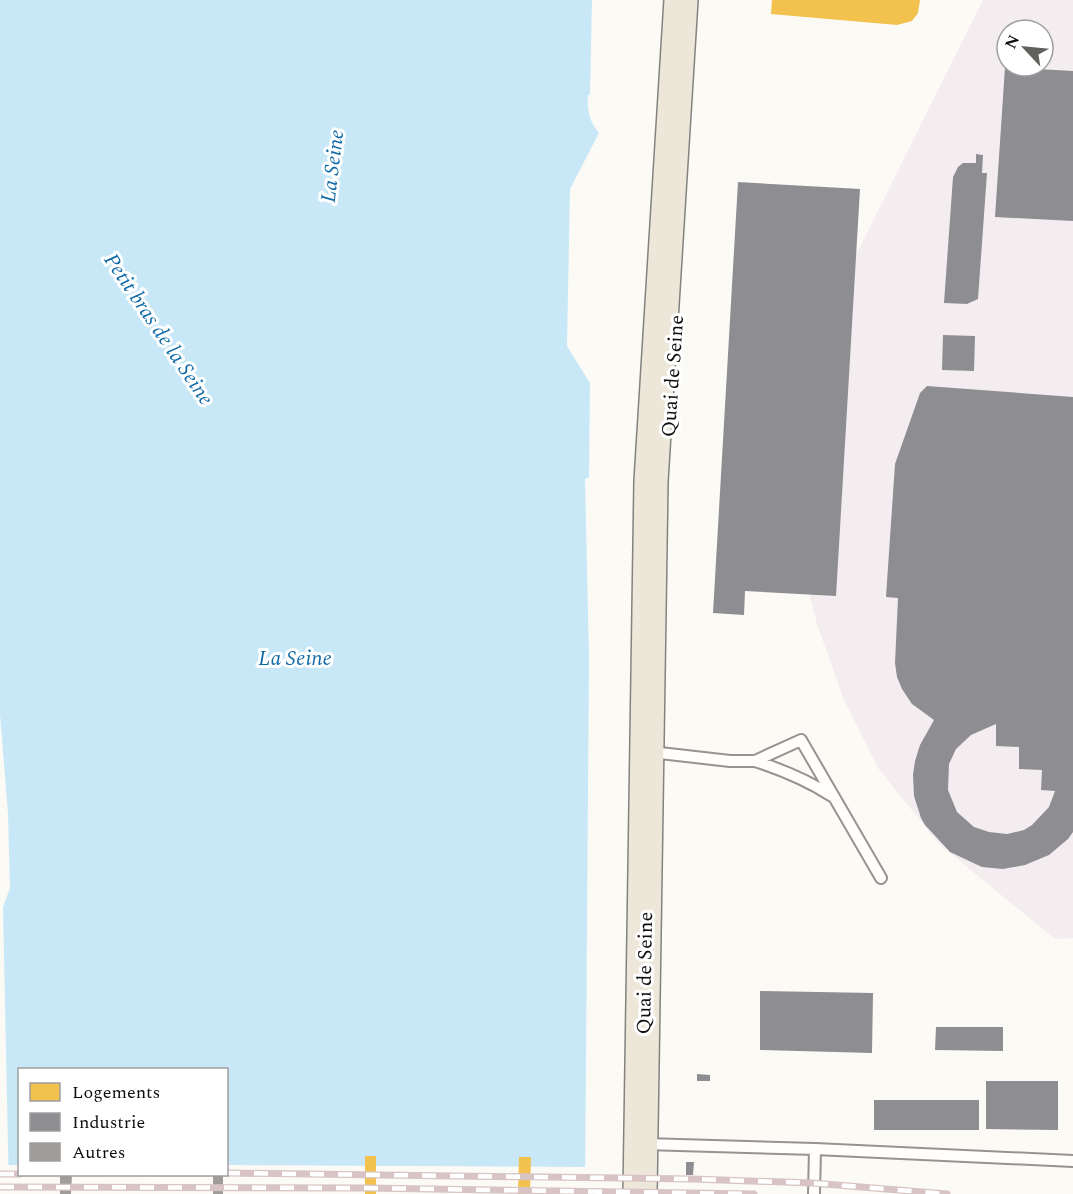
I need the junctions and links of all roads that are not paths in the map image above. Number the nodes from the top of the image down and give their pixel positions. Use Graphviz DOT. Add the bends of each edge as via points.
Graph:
graph roads {
  1 [pos="681,0"];
  2 [pos="697,0"];
  3 [pos="647,752"];
  4 [pos="755,761"];
  5 [pos="834,798"];
  6 [pos="880,878"];
  7 [pos="641,1144"];
  8 [pos="815,1149"];
  9 [pos="1073,1161"];
  10 [pos="640,1194"];
  11 [pos="814,1194"];
  1 -- 3 [label="main road, Quai de Seine" via="651,481"];
  2 -- 3 [label="main road, Quai de Seine"];
  3 -- 4 [label="lane"];
  3 -- 7 [label="main road, Quai de Seine"];
  4 -- 5 [label="lane" via="784,770"];
  4 -- 5 [label="lane" via="801,740"];
  5 -- 6 [label="lane"];
  7 -- 8 [label="lane"];
  7 -- 10 [label="main road, Quai de Seine"];
  8 -- 9 [label="lane"];
  8 -- 11 [label="lane"];
}
